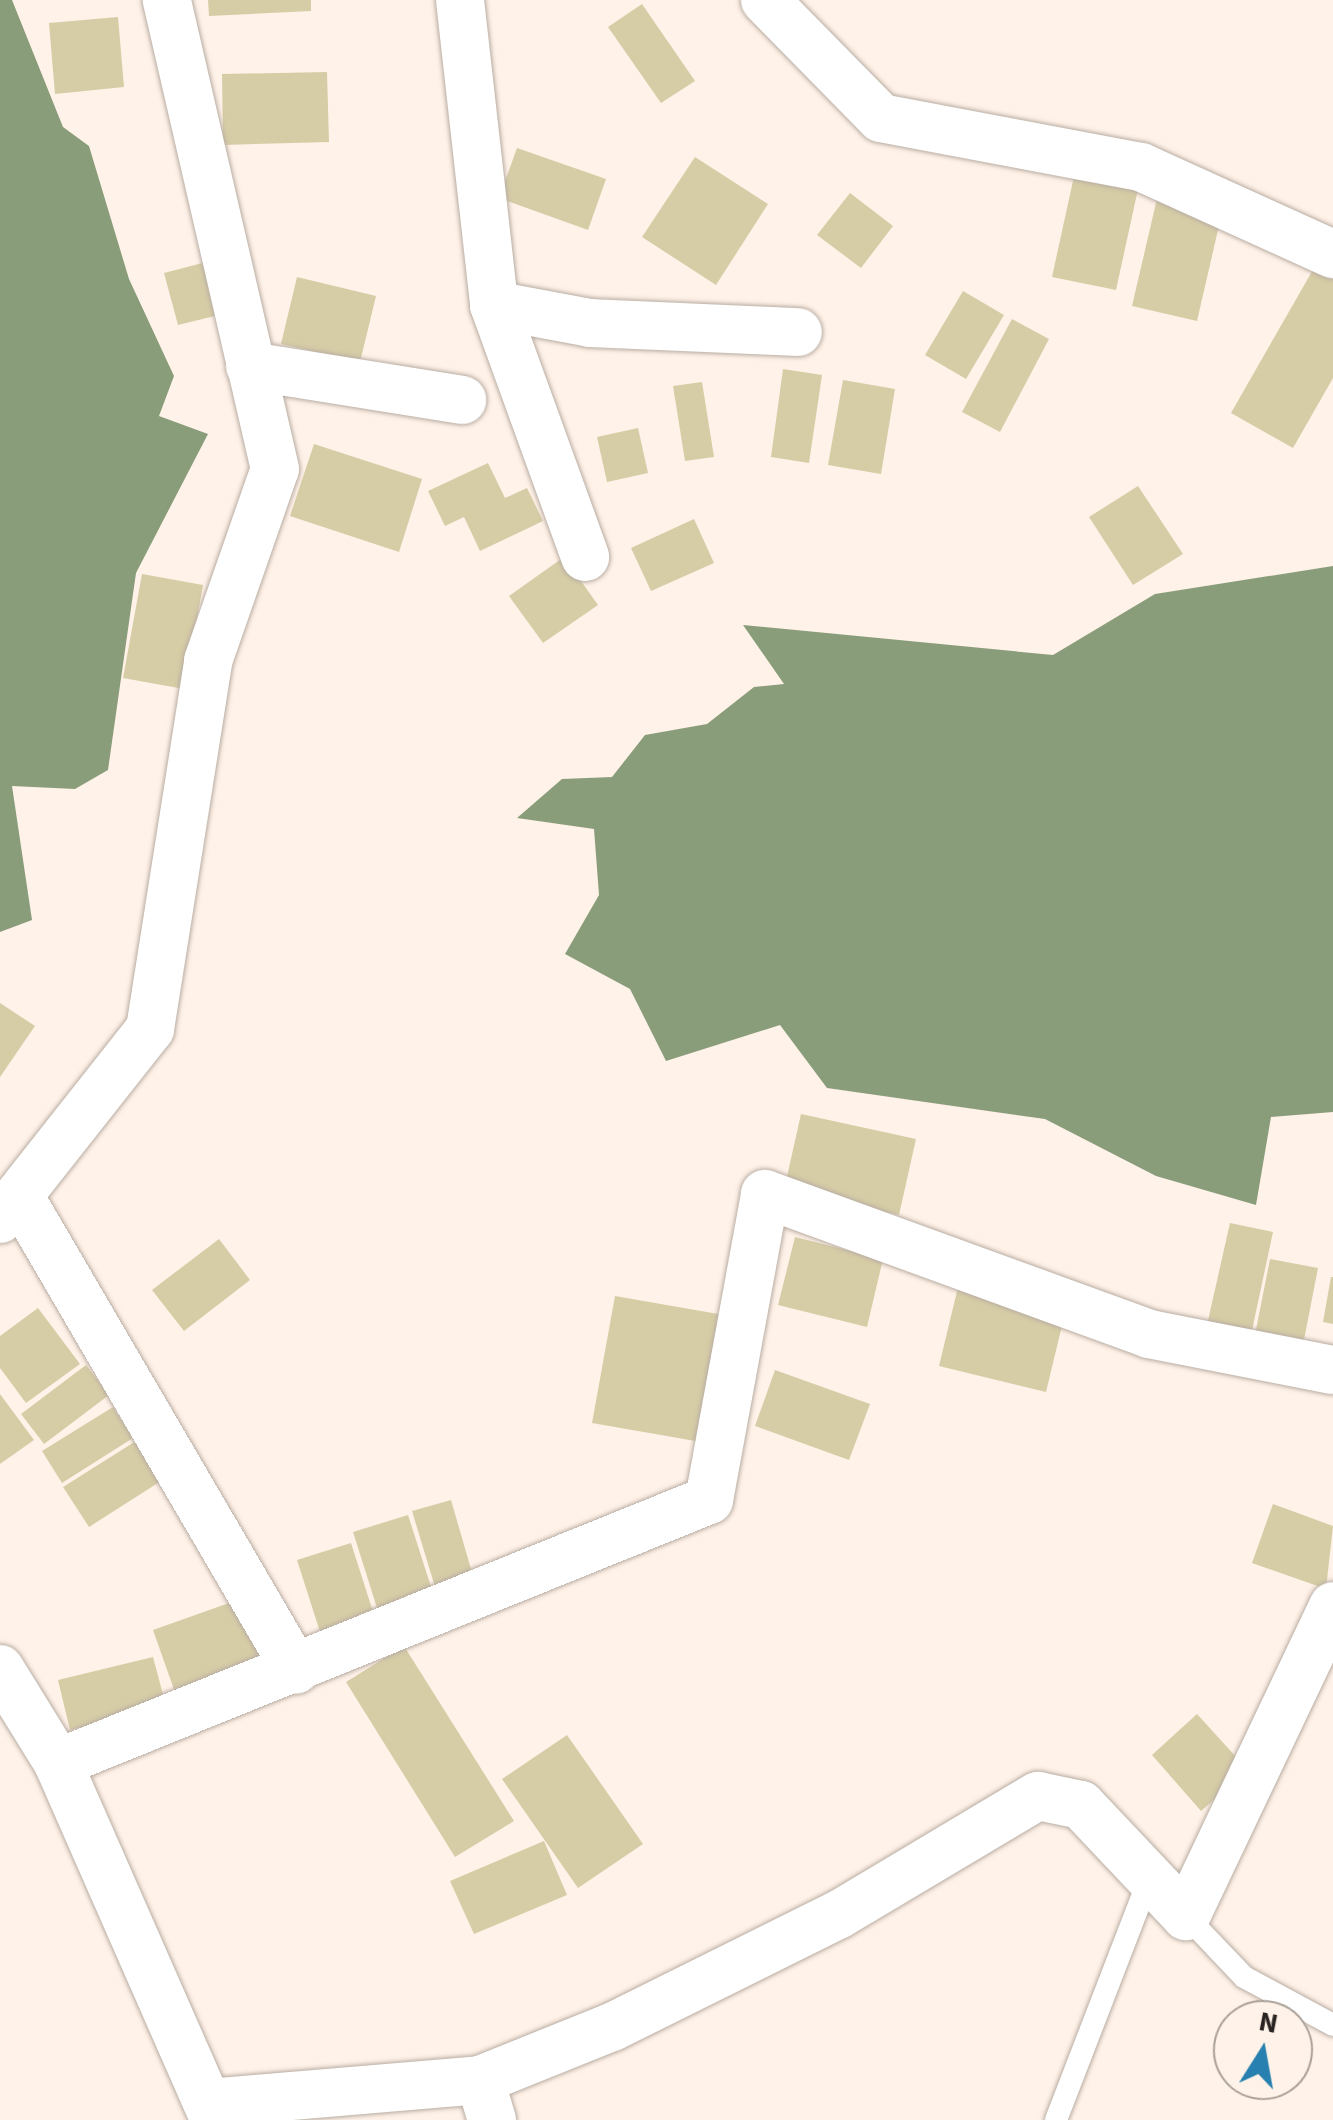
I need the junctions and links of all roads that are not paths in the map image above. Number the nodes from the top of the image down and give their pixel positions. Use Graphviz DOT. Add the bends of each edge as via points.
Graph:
graph roads {
  1 [pos="167,0"];
  2 [pos="460,0"];
  3 [pos="765,0"];
  4 [pos="1333,254"];
  5 [pos="494,304"];
  6 [pos="798,332"];
  7 [pos="250,366"];
  8 [pos="462,400"];
  9 [pos="584,558"];
  10 [pos="14,1189"];
  11 [pos="1333,1370"];
  12 [pos="1333,1606"];
  13 [pos="0,1669"];
  14 [pos="296,1670"];
  15 [pos="58,1762"];
  16 [pos="1150,1876"];
  17 [pos="1186,1916"];
  18 [pos="1333,2025"];
  19 [pos="486,2100"];
  20 [pos="212,2112"];
  21 [pos="1056,2120"];
  1 -- 7 [label="street"];
  2 -- 5 [label="street"];
  3 -- 4 [label="street" via="881,118 1142,166"];
  5 -- 6 [label="street" via="590,323"];
  5 -- 9 [label="street"];
  7 -- 8 [label="street"];
  7 -- 10 [label="street" via="275,469 208,661 150,1029"];
  10 -- 14 [label="street"];
  11 -- 14 [label="street" via="1149,1334 765,1194 709,1500"];
  12 -- 17 [label="street"];
  13 -- 15 [label="street"];
  14 -- 15 [label="street"];
  15 -- 20 [label="street"];
  16 -- 17 [label="street"];
  16 -- 19 [label="street" via="1081,1805 1038,1796 838,1916 612,2028"];
  16 -- 21 [label="lane"];
  17 -- 18 [label="lane" via="1244,1977"];
  19 -- 20 [label="street"];
}
